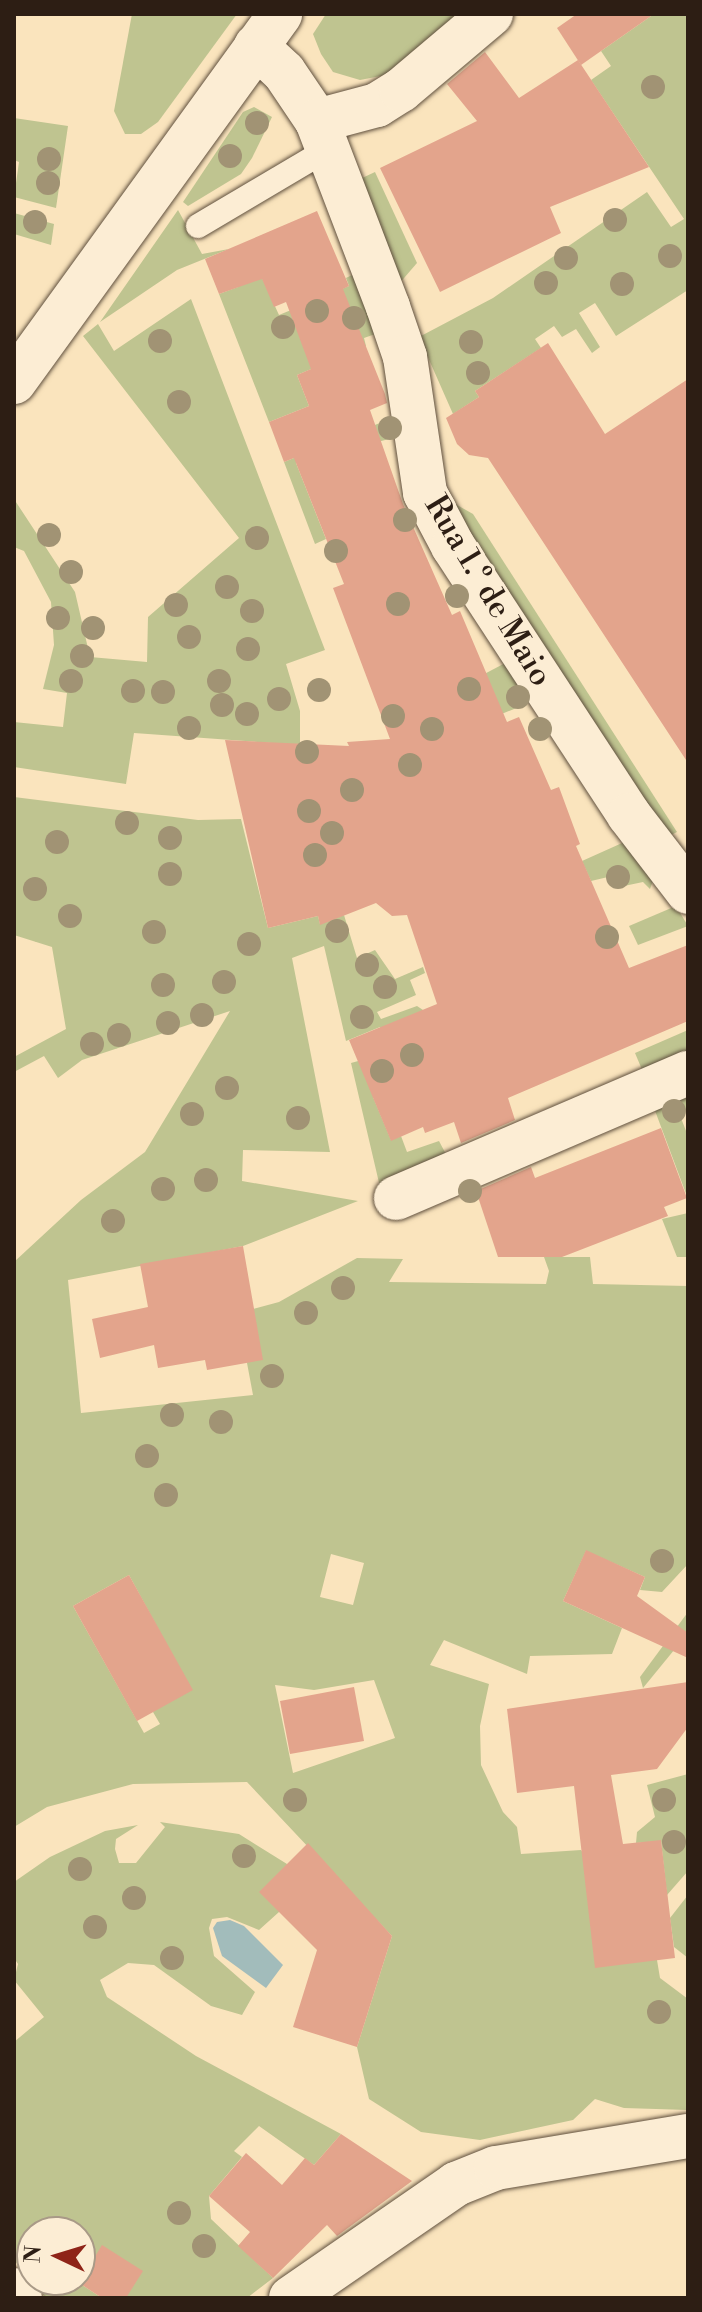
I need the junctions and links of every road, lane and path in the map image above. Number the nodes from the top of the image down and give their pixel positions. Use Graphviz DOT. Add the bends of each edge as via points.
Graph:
graph roads {
  1 [pos="491,14"];
  2 [pos="268,30"];
  3 [pos="322,135"];
  4 [pos="198,226"];
  5 [pos="14,382"];
  6 [pos="688,892"];
  7 [pos="688,1073"];
  8 [pos="396,1198"];
  9 [pos="688,2136"];
  10 [pos="14,2290"];
  11 [pos="20,2298"];
  12 [pos="291,2298"];
  1 -- 3 [label="street" via="401,90"];
  2 -- 3 [label="street, Rua 1.º de Maio" via="284,72"];
  2 -- 5 [label="street"];
  3 -- 4 [label="lane"];
  3 -- 6 [label="street, Rua 1.º de Maio" via="405,357 425,493 453,546 629,815"];
  7 -- 8 [label="street"];
  9 -- 12 [label="street" via="482,2173 417,2208"];
  10 -- 11 [label="street"];
}
